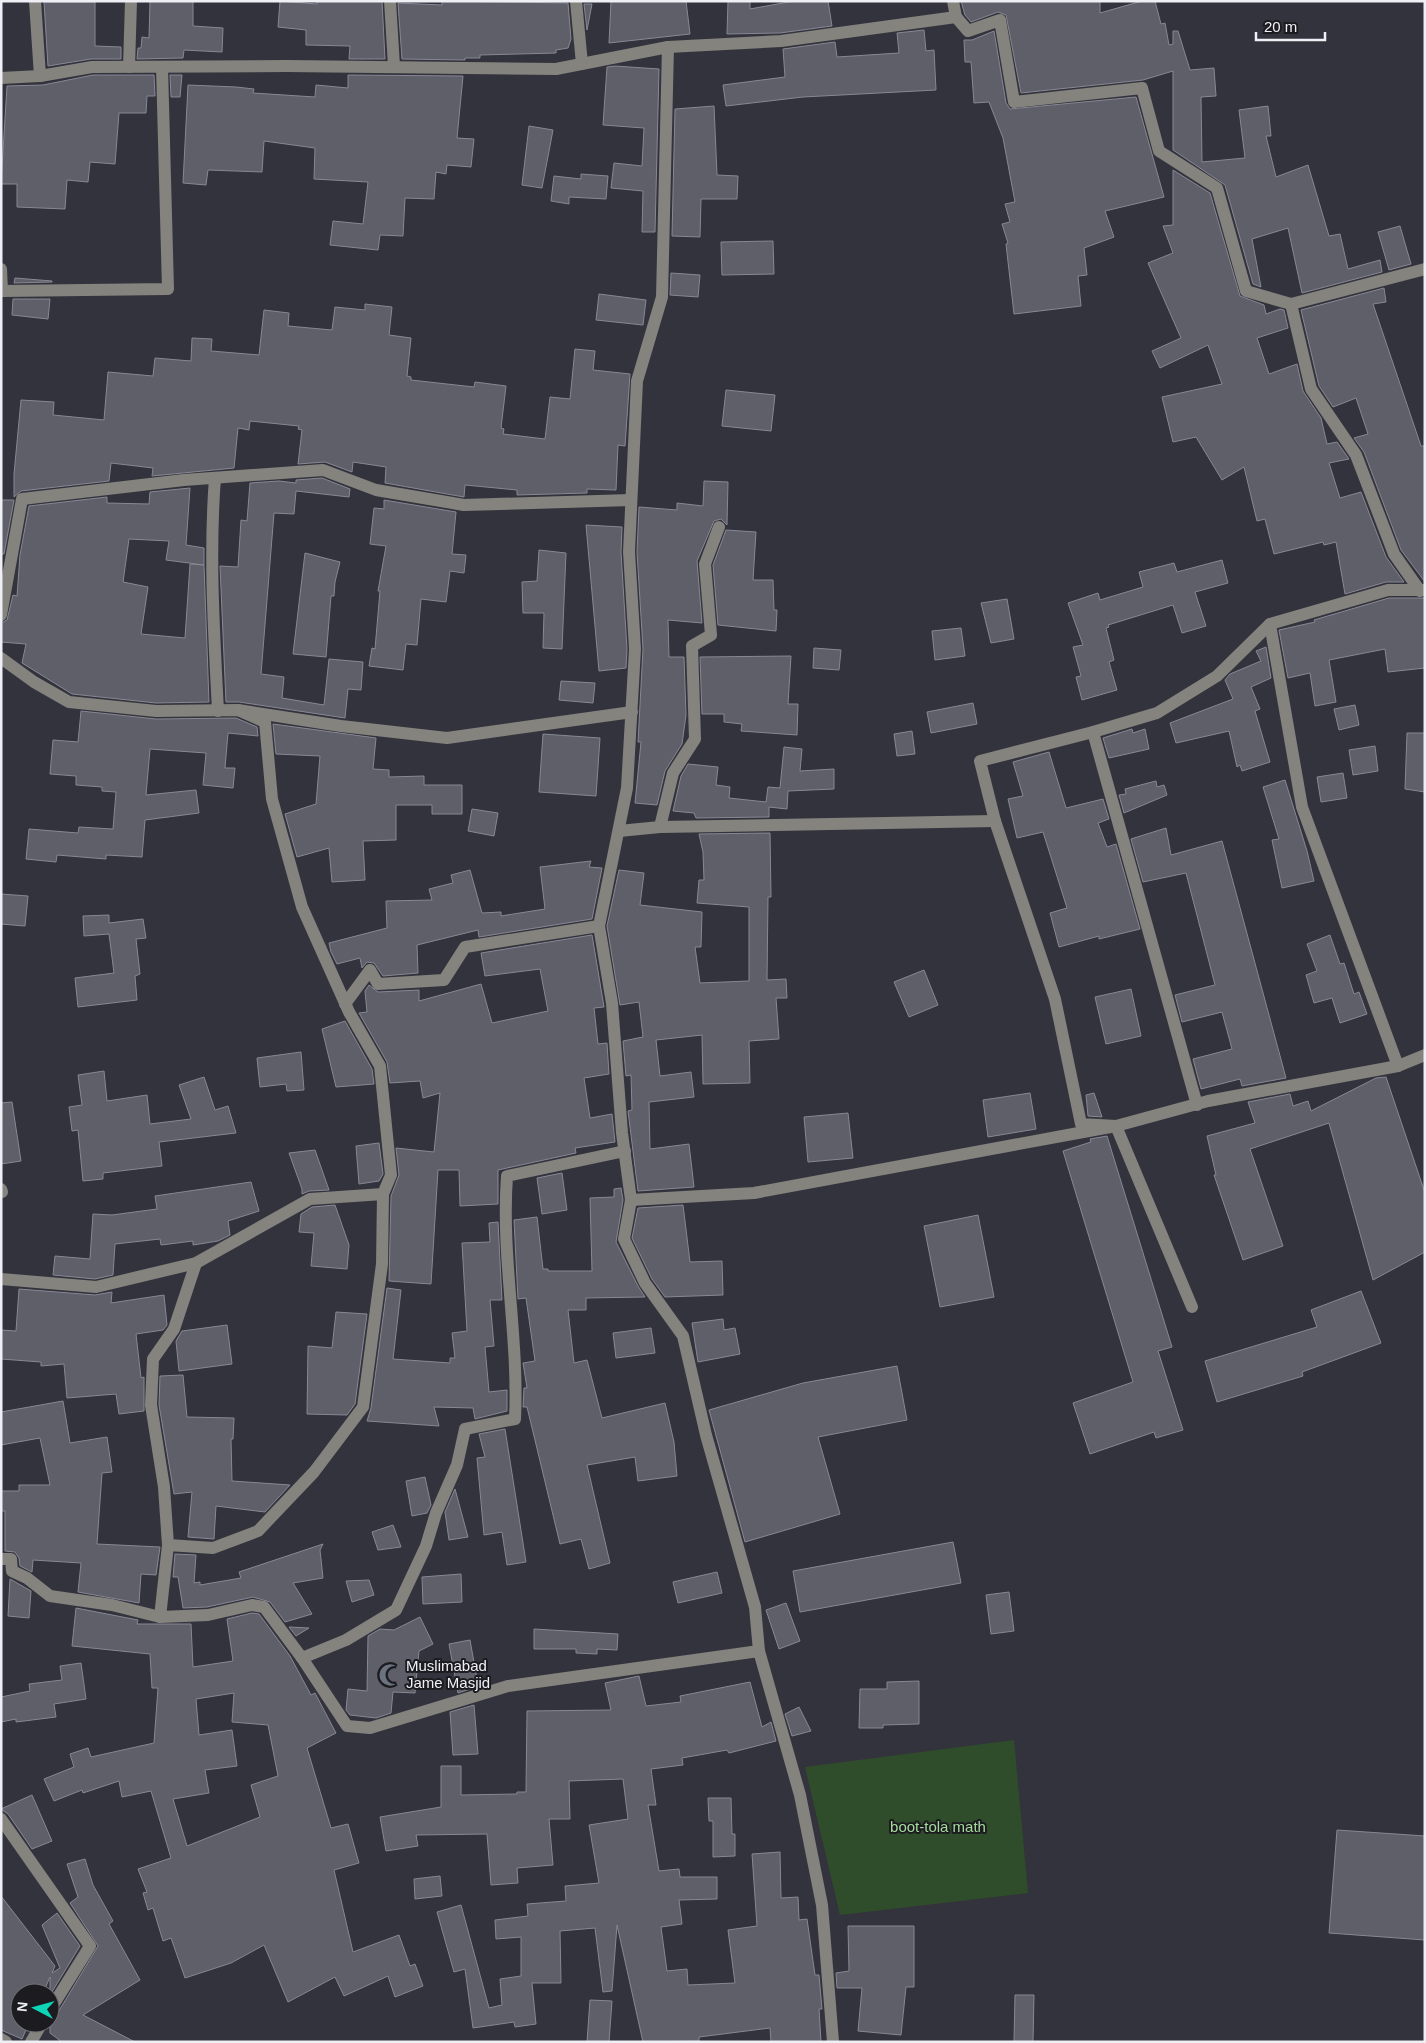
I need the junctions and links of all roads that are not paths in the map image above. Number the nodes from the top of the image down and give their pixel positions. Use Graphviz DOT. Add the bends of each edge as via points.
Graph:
graph roads {
  1 [pos="35,1"];
  2 [pos="131,1"];
  3 [pos="390,1"];
  4 [pos="576,1"];
  5 [pos="953,1"];
  6 [pos="956,16"];
  7 [pos="668,47"];
  8 [pos="582,64"];
  9 [pos="394,66"];
  10 [pos="129,67"];
  11 [pos="162,67"];
  12 [pos="40,76"];
  13 [pos="1,78"];
  14 [pos="1,269"];
  15 [pos="1425,269"];
  16 [pos="1291,304"];
  17 [pos="215,478"];
  18 [pos="631,500"];
  19 [pos="719,527"];
  20 [pos="1423,590"];
  21 [pos="1,615"];
  22 [pos="1270,624"];
  23 [pos="1,658"];
  24 [pos="238,710"];
  25 [pos="218,711"];
  26 [pos="632,712"];
  27 [pos="1093,732"];
  28 [pos="995,821"];
  29 [pos="660,827"];
  30 [pos="619,831"];
  31 [pos="599,926"];
  32 [pos="345,1004"];
  33 [pos="1425,1055"];
  34 [pos="1398,1066"];
  35 [pos="1197,1105"];
  36 [pos="1116,1126"];
  37 [pos="624,1151"];
  38 [pos="383,1194"];
  39 [pos="631,1200"];
  40 [pos="196,1263"];
  41 [pos="1,1279"];
  42 [pos="1192,1307"];
  43 [pos="168,1545"];
  44 [pos="1,1559"];
  45 [pos="160,1617"];
  46 [pos="758,1650"];
  47 [pos="302,1658"];
  48 [pos="1,1820"];
  49 [pos="60,1994"];
  50 [pos="1,2039"];
  51 [pos="6,2042"];
  52 [pos="833,2042"];
  1 -- 12 [label="street"];
  2 -- 10 [label="street"];
  3 -- 9 [label="street"];
  4 -- 8 [label="street"];
  5 -- 6 [label="street"];
  6 -- 7 [label="street" via="781,41"];
  6 -- 16 [label="street" via="968,31 1000,20 1014,102 1142,88 1158,151 1217,188 1246,291"];
  7 -- 8 [label="street"];
  7 -- 18 [label="street" via="662,297 637,381"];
  8 -- 9 [label="street" via="556,68"];
  9 -- 11 [label="street"];
  10 -- 11 [label="street"];
  10 -- 12 [label="street" via="92,67"];
  11 -- 14 [label="street" via="168,289 2,291"];
  12 -- 13 [label="street"];
  15 -- 16 [label="street"];
  16 -- 20 [label="street" via="1311,389 1356,455 1394,554"];
  17 -- 18 [label="street" via="323,470 376,490 464,505"];
  17 -- 21 [label="street" via="22,499"];
  17 -- 25 [label="street" via="213,608"];
  18 -- 26 [label="street" via="629,552 635,649"];
  19 -- 29 [label="street" via="705,564 711,635 692,646 695,739 673,773"];
  20 -- 22 [label="street" via="1388,590"];
  22 -- 27 [label="street" via="1217,676 1157,713"];
  22 -- 34 [label="street" via="1302,807"];
  23 -- 25 [label="street" via="70,702 156,711"];
  24 -- 25 [label="street"];
  24 -- 26 [label="street" via="447,738"];
  24 -- 32 [label="street" via="265,722 272,799 302,907"];
  26 -- 30 [label="street" via="627,788"];
  27 -- 28 [label="street" via="980,761"];
  27 -- 35 [label="street"];
  28 -- 29 [label="street"];
  28 -- 36 [label="street" via="1055,999 1081,1124"];
  29 -- 30 [label="street"];
  30 -- 31 [label="street"];
  31 -- 32 [label="street" via="465,947 444,980 378,984 370,970"];
  31 -- 37 [label="street" via="612,1003"];
  32 -- 38 [label="street" via="380,1066 391,1175"];
  33 -- 34 [label="street"];
  34 -- 35 [label="street"];
  35 -- 36 [label="street"];
  36 -- 39 [label="street" via="754,1193"];
  36 -- 42 [label="street"];
  37 -- 39 [label="street"];
  37 -- 47 [label="street" via="507,1176 504,1216 517,1379 515,1419 465,1429 457,1465 426,1546 396,1610 346,1640"];
  38 -- 40 [label="street" via="310,1199"];
  38 -- 43 [label="street" via="382,1264 363,1407 314,1472 258,1532 213,1548"];
  39 -- 46 [label="street" via="624,1239 645,1283 683,1336 706,1435 755,1608"];
  40 -- 41 [label="street" via="96,1287"];
  40 -- 43 [label="street" via="174,1329 153,1359 151,1405 164,1487"];
  43 -- 45 [label="street"];
  44 -- 45 [label="street" via="11,1559 12,1571 50,1596 112,1605"];
  45 -- 47 [label="street" via="208,1615 252,1605 264,1607"];
  46 -- 47 [label="street" via="508,1686 370,1728 347,1726"];
  46 -- 52 [label="street" via="800,1795 820,1896"];
  48 -- 49 [label="street" via="90,1946"];
  50 -- 51 [label="street"];
}
